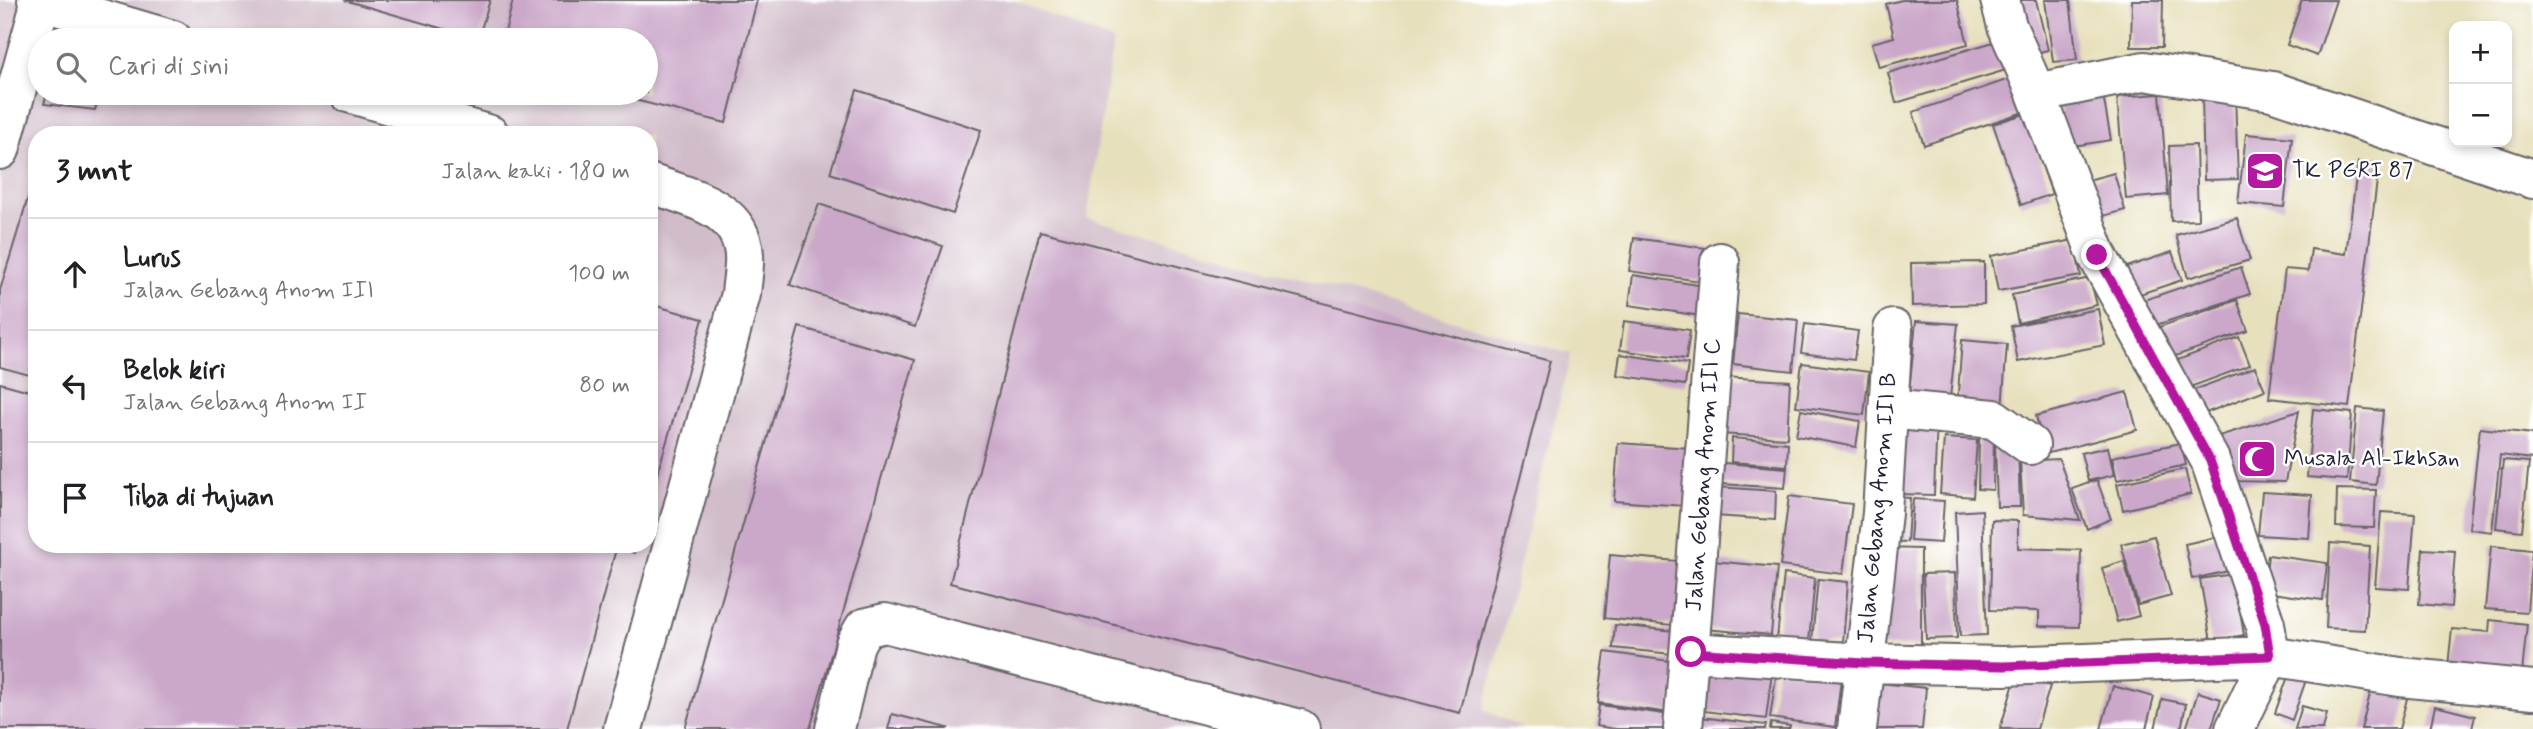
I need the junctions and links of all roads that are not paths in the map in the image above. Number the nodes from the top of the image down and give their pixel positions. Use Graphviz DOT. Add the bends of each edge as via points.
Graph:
graph roads {
  1 [pos="2000,0"];
  2 [pos="39,1"];
  3 [pos="32,28"];
  4 [pos="132,28"];
  5 [pos="28,43"];
  6 [pos="2036,93"];
  7 [pos="389,105"];
  8 [pos="460,126"];
  9 [pos="0,150"];
  10 [pos="2533,179"];
  11 [pos="658,186"];
  12 [pos="1720,262"];
  13 [pos="1893,329"];
  14 [pos="1888,409"];
  15 [pos="2030,445"];
  16 [pos="1691,652"];
  17 [pos="2270,656"];
  18 [pos="1864,663"];
  19 [pos="2533,690"];
  20 [pos="623,729"];
  21 [pos="835,729"];
  22 [pos="1300,729"];
  23 [pos="1683,729"];
  24 [pos="1857,729"];
  25 [pos="2235,729"];
  1 -- 6 [label="street"];
  2 -- 3 [label="street"];
  2 -- 4 [label="street"];
  5 -- 9 [label="street"];
  6 -- 10 [label="street" via="2144,71 2272,91"];
  6 -- 17 [label="street" via="2097,255 2210,460 2265,624"];
  7 -- 8 [label="street"];
  11 -- 20 [label="street" via="712,206 737,226 744,254 741,294"];
  12 -- 16 [label="street, Jalan Gebang Anom III C"];
  13 -- 14 [label="street, Jalan Gebang Anom III B"];
  14 -- 15 [label="street" via="1994,419"];
  14 -- 18 [label="street, Jalan Gebang Anom III B" via="1882,513"];
  16 -- 18 [label="street"];
  16 -- 23 [label="street, Jalan Gebang Anom III C"];
  17 -- 18 [label="street" via="2003,666"];
  17 -- 19 [label="street" via="2400,677"];
  17 -- 25 [label="street"];
  18 -- 24 [label="street, Jalan Gebang Anom III B"];
  21 -- 22 [label="street" via="855,644 864,628 885,623"];
}
